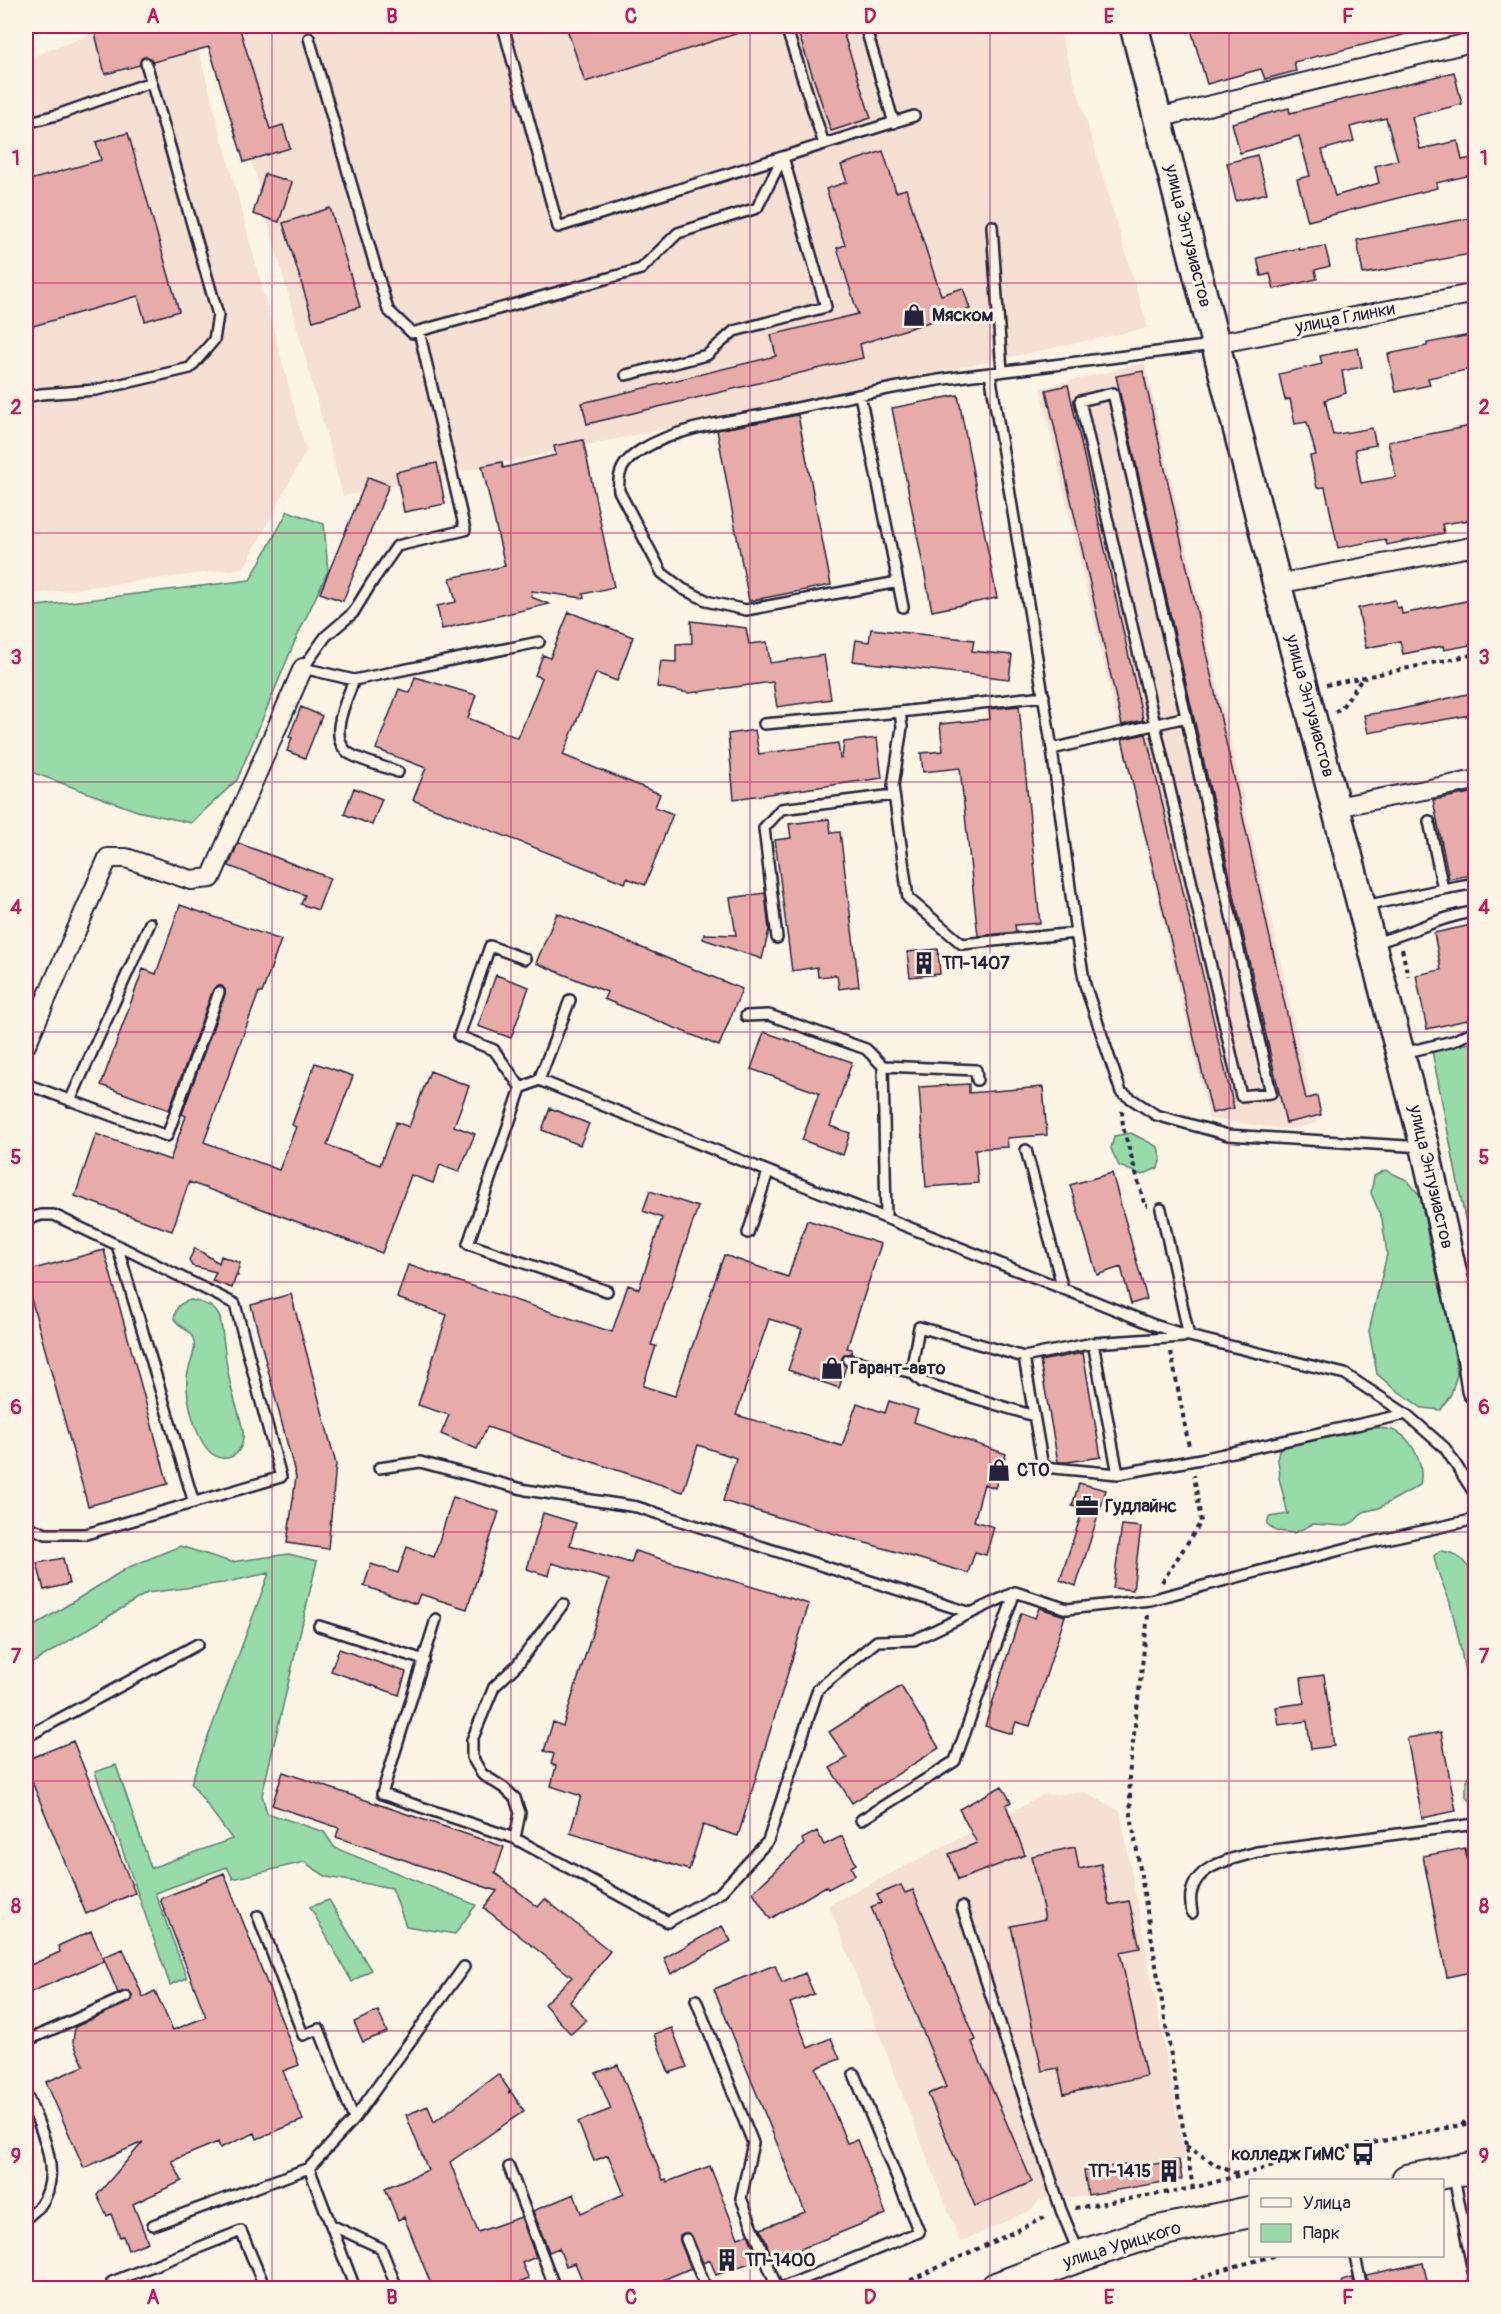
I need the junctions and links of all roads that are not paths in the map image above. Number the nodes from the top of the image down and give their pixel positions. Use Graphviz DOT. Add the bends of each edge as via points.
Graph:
graph roads {
  1 [pos="503,26"];
  2 [pos="865,26"];
  3 [pos="1134,26"];
  4 [pos="786,27"];
  5 [pos="309,38"];
  6 [pos="1476,41"];
  7 [pos="146,63"];
  8 [pos="151,82"];
  9 [pos="914,116"];
  10 [pos="1158,118"];
  11 [pos="26,123"];
  12 [pos="894,123"];
  13 [pos="824,144"];
  14 [pos="783,157"];
  15 [pos="992,226"];
  16 [pos="1476,293"];
  17 [pos="419,331"];
  18 [pos="1215,344"];
  19 [pos="1002,371"];
  20 [pos="990,373"];
  21 [pos="626,375"];
  22 [pos="860,395"];
  23 [pos="26,397"];
  24 [pos="1476,546"];
  25 [pos="897,582"];
  26 [pos="1277,584"];
  27 [pos="903,608"];
  28 [pos="539,642"];
  29 [pos="303,668"];
  30 [pos="354,680"];
  31 [pos="1044,696"];
  32 [pos="900,712"];
  33 [pos="1186,717"];
  34 [pos="765,724"];
  35 [pos="1155,724"];
  36 [pos="1052,749"];
  37 [pos="398,772"];
  38 [pos="1476,780"];
  39 [pos="894,795"];
  40 [pos="1336,807"];
  41 [pos="1429,821"];
  42 [pos="1476,883"];
  43 [pos="1443,890"];
  44 [pos="1363,907"];
  45 [pos="1472,912"];
  46 [pos="150,923"];
  47 [pos="1076,933"];
  48 [pos="777,938"];
  49 [pos="1372,944"];
  50 [pos="525,959"];
  51 [pos="219,992"];
  52 [pos="570,1000"];
  53 [pos="746,1016"];
  54 [pos="1470,1033"];
  55 [pos="26,1045"];
  56 [pos="1401,1054"];
  57 [pos="883,1066"];
  58 [pos="539,1080"];
  59 [pos="977,1080"];
  60 [pos="26,1083"];
  61 [pos="521,1088"];
  62 [pos="70,1101"];
  63 [pos="1425,1148"];
  64 [pos="1026,1150"];
  65 [pos="768,1172"];
  66 [pos="1161,1209"];
  67 [pos="886,1218"];
  68 [pos="26,1224"];
  69 [pos="748,1233"];
  70 [pos="117,1245"];
  71 [pos="1063,1289"];
  72 [pos="607,1291"];
  73 [pos="1188,1336"];
  74 [pos="1093,1343"];
  75 [pos="1024,1357"];
  76 [pos="848,1360"];
  77 [pos="910,1372"];
  78 [pos="1476,1389"];
  79 [pos="1406,1414"];
  80 [pos="1034,1416"];
  81 [pos="379,1468"];
  82 [pos="1118,1474"];
  83 [pos="1476,1496"];
  84 [pos="194,1503"];
  85 [pos="1476,1519"];
  86 [pos="26,1526"];
  87 [pos="1015,1592"];
  88 [pos="562,1604"];
  89 [pos="971,1613"];
  90 [pos="436,1619"];
  91 [pos="319,1626"];
  92 [pos="198,1644"];
  93 [pos="424,1660"];
  94 [pos="26,1737"];
  95 [pos="861,1820"];
  96 [pos="1476,1824"];
  97 [pos="515,1838"];
  98 [pos="962,1908"];
  99 [pos="1192,1913"];
  100 [pos="258,1916"];
  101 [pos="464,1967"];
  102 [pos="126,1997"];
  103 [pos="696,2000"];
  104 [pos="26,2041"];
  105 [pos="854,2074"];
  106 [pos="26,2093"];
  107 [pos="354,2119"];
  108 [pos="508,2167"];
  109 [pos="309,2168"];
  110 [pos="1464,2169"];
  111 [pos="1416,2179"];
  112 [pos="1249,2212"];
  113 [pos="26,2218"];
  114 [pos="153,2225"];
  115 [pos="331,2225"];
  116 [pos="686,2239"];
  117 [pos="1080,2256"];
  118 [pos="1355,2257"];
  119 [pos="112,2282"];
  120 [pos="1476,2286"];
  121 [pos="265,2289"];
  122 [pos="355,2289"];
  123 [pos="397,2289"];
  124 [pos="555,2289"];
  125 [pos="706,2289"];
  126 [pos="779,2289"];
  127 [pos="996,2289"];
  128 [pos="1362,2289"];
  1 -- 14 [label="lane" via="558,227"];
  2 -- 12 [label="lane"];
  3 -- 10 [label="street, улица Энтузиастов"];
  4 -- 13 [label="lane"];
  5 -- 17 [label="lane" via="388,310 412,333"];
  6 -- 10 [label="street"];
  7 -- 8 [label="lane"];
  8 -- 11 [label="lane"];
  8 -- 23 [label="lane" via="218,315 214,340 190,368 96,390"];
  9 -- 12 [label="lane"];
  10 -- 18 [label="street, улица Энтузиастов"];
  12 -- 13 [label="lane"];
  13 -- 14 [label="lane"];
  14 -- 17 [label="lane" via="757,208 678,233 641,269"];
  14 -- 21 [label="lane" via="826,308 734,331 707,355"];
  15 -- 19 [label="lane"];
  16 -- 18 [label="street, улица Глинки"];
  17 -- 29 [label="lane" via="465,530 397,546 353,614 326,636"];
  18 -- 19 [label="lane"];
  18 -- 26 [label="street, улица Энтузиастов"];
  19 -- 20 [label="lane"];
  20 -- 22 [label="lane"];
  20 -- 31 [label="lane"];
  22 -- 25 [label="lane"];
  22 -- 25 [label="lane" via="678,433 641,450 626,462 618,477 619,491 662,573 710,602 746,610"];
  24 -- 26 [label="street"];
  25 -- 27 [label="lane"];
  26 -- 40 [label="street, улица Энтузиастов"];
  28 -- 30 [label="lane"];
  29 -- 30 [label="lane"];
  29 -- 55 [label="street" via="211,878 191,880 126,858 108,858"];
  30 -- 37 [label="lane" via="340,722 339,738 348,753"];
  31 -- 32 [label="lane"];
  31 -- 36 [label="lane"];
  32 -- 34 [label="lane"];
  32 -- 39 [label="lane" via="902,727"];
  33 -- 35 [label="lane"];
  33 -- 35 [label="lane" via="1113,393 1080,401"];
  33 -- 35 [label="lane" via="1270,1093 1241,1096"];
  35 -- 36 [label="lane"];
  36 -- 47 [label="lane"];
  38 -- 40 [label="street"];
  39 -- 47 [label="lane" via="908,898 962,944"];
  39 -- 48 [label="lane" via="781,809 764,828"];
  40 -- 44 [label="street, улица Энтузиастов"];
  41 -- 43 [label="lane"];
  42 -- 43 [label="lane"];
  43 -- 44 [label="lane"];
  44 -- 49 [label="street, улица Энтузиастов"];
  45 -- 49 [label="lane" via="1445,917 1400,937"];
  46 -- 62 [label="lane"];
  47 -- 63 [label="lane" via="1085,985 1121,1092 1156,1115 1228,1135"];
  49 -- 56 [label="street, улица Энтузиастов"];
  50 -- 61 [label="lane" via="490,946 459,1036 494,1050"];
  51 -- 62 [label="lane" via="167,1136"];
  52 -- 58 [label="lane"];
  53 -- 57 [label="lane" via="769,1015 866,1049"];
  54 -- 56 [label="lane"];
  56 -- 63 [label="street, улица Энтузиастов"];
  57 -- 59 [label="lane" via="976,1070"];
  57 -- 67 [label="lane"];
  58 -- 61 [label="lane"];
  58 -- 65 [label="lane"];
  60 -- 62 [label="lane"];
  61 -- 72 [label="lane" via="468,1244"];
  63 -- 78 [label="street, улица Энтузиастов"];
  64 -- 71 [label="lane"];
  65 -- 67 [label="lane"];
  65 -- 69 [label="lane"];
  66 -- 73 [label="lane"];
  67 -- 71 [label="lane"];
  68 -- 70 [label="lane" via="41,1215 54,1215"];
  70 -- 84 [label="lane"];
  70 -- 84 [label="lane" via="235,1304 281,1477"];
  71 -- 73 [label="lane"];
  73 -- 74 [label="lane"];
  73 -- 79 [label="lane" via="1344,1374"];
  74 -- 75 [label="lane"];
  74 -- 82 [label="lane"];
  75 -- 77 [label="lane" via="919,1327"];
  75 -- 80 [label="lane"];
  76 -- 77 [label="lane"];
  77 -- 80 [label="lane" via="922,1382"];
  79 -- 82 [label="lane" via="1207,1462 1192,1460"];
  79 -- 83 [label="lane" via="1445,1448"];
  80 -- 82 [label="lane" via="1043,1467"];
  81 -- 89 [label="lane" via="420,1462 526,1490 637,1507"];
  84 -- 86 [label="lane" via="86,1534 46,1534"];
  85 -- 87 [label="lane" via="1150,1600 1067,1610"];
  87 -- 89 [label="lane"];
  87 -- 95 [label="lane" via="955,1761"];
  88 -- 97 [label="lane" via="518,1664 494,1687 472,1740 472,1757 482,1774 515,1798 520,1813"];
  89 -- 97 [label="lane" via="914,1640 877,1641 818,1689 768,1841 720,1893 668,1922"];
  90 -- 93 [label="lane"];
  91 -- 93 [label="lane"];
  92 -- 94 [label="lane"];
  93 -- 97 [label="lane" via="382,1794"];
  96 -- 99 [label="lane" via="1257,1852 1224,1862 1204,1871 1194,1882 1190,1895"];
  98 -- 117 [label="lane" via="1061,2210"];
  100 -- 107 [label="lane" via="303,2035 319,2030"];
  101 -- 107 [label="lane"];
  102 -- 104 [label="lane"];
  103 -- 126 [label="lane" via="753,2144 741,2198"];
  105 -- 126 [label="lane" via="919,2232"];
  106 -- 113 [label="lane" via="47,2145 51,2178 41,2205"];
  107 -- 109 [label="lane"];
  108 -- 124 [label="lane"];
  109 -- 114 [label="lane"];
  109 -- 115 [label="lane"];
  110 -- 111 [label="main road"];
  110 -- 120 [label="lane"];
  112 -- 117 [label="main road, улица Урицкого" via="1154,2232"];
  115 -- 122 [label="lane"];
  115 -- 123 [label="lane" via="381,2248"];
  116 -- 125 [label="lane"];
  117 -- 127 [label="main road, улица Урицкого" via="1033,2278"];
  118 -- 128 [label="lane"];
  119 -- 121 [label="lane" via="241,2231"];
}
